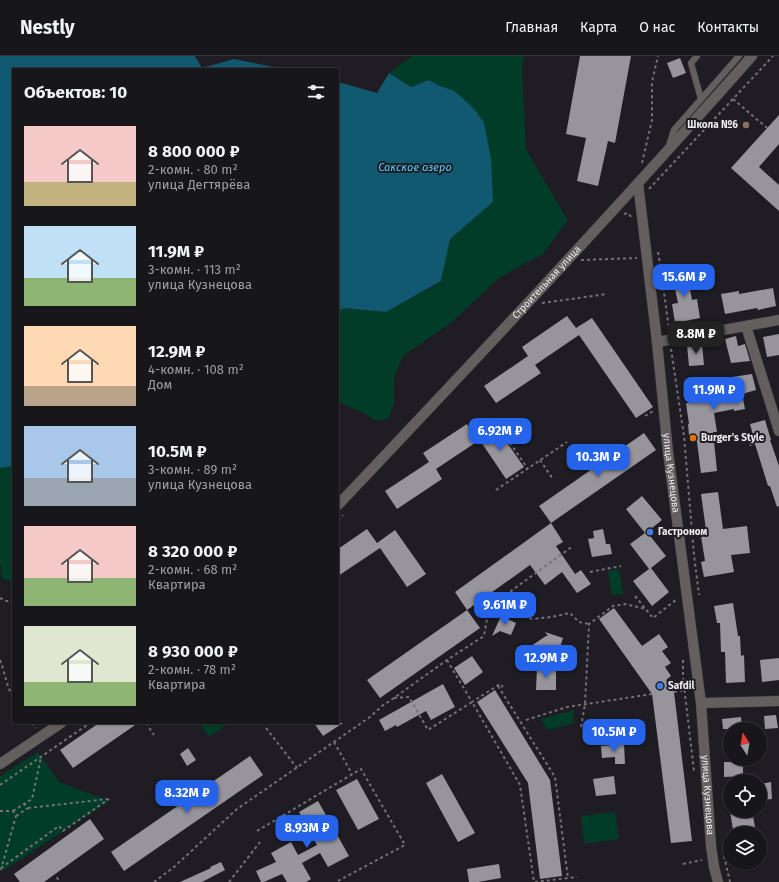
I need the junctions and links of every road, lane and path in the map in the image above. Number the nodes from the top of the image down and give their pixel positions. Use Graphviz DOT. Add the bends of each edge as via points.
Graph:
graph roads {
  1 [pos="658,56"];
  2 [pos="697,56"];
  3 [pos="739,56"];
  4 [pos="752,56"];
  5 [pos="773,56"];
  6 [pos="733,99"];
  7 [pos="701,100"];
  8 [pos="767,128"];
  9 [pos="668,150"];
  10 [pos="641,170"];
  11 [pos="638,183"];
  12 [pos="646,193"];
  13 [pos="623,214"];
  14 [pos="633,219"];
  15 [pos="585,254"];
  16 [pos="639,258"];
  17 [pos="660,263"];
  18 [pos="607,294"];
  19 [pos="544,298"];
  20 [pos="779,320"];
  21 [pos="746,326"];
  22 [pos="669,332"];
  23 [pos="657,342"];
  24 [pos="656,409"];
  25 [pos="645,416"];
  26 [pos="494,418"];
  27 [pos="779,431"];
  28 [pos="567,442"];
  29 [pos="540,460"];
  30 [pos="528,469"];
  31 [pos="553,479"];
  32 [pos="496,490"];
  33 [pos="339,504"];
  34 [pos="573,546"];
  35 [pos="621,566"];
  36 [pos="590,572"];
  37 [pos="636,596"];
  38 [pos="0,598"];
  39 [pos="12,601"];
  40 [pos="679,605"];
  41 [pos="489,607"];
  42 [pos="646,609"];
  43 [pos="589,624"];
  44 [pos="0,660"];
  45 [pos="447,660"];
  46 [pos="498,686"];
  47 [pos="503,687"];
  48 [pos="684,690"];
  49 [pos="674,692"];
  50 [pos="12,694"];
  51 [pos="652,694"];
  52 [pos="394,698"];
  53 [pos="779,701"];
  54 [pos="472,702"];
  55 [pos="701,703"];
  56 [pos="585,704"];
  57 [pos="526,720"];
  58 [pos="60,724"];
  59 [pos="89,724"];
  60 [pos="147,724"];
  61 [pos="266,728"];
  62 [pos="581,728"];
  63 [pos="154,735"];
  64 [pos="334,742"];
  65 [pos="41,757"];
  66 [pos="0,764"];
  67 [pos="296,768"];
  68 [pos="352,775"];
  69 [pos="0,785"];
  70 [pos="24,804"];
  71 [pos="28,808"];
  72 [pos="0,811"];
  73 [pos="13,811"];
  74 [pos="16,816"];
  75 [pos="257,831"];
  76 [pos="260,842"];
  77 [pos="705,859"];
  78 [pos="683,864"];
  79 [pos="1,868"];
  80 [pos="0,873"];
  81 [pos="57,877"];
  82 [pos="577,877"];
  83 [pos="568,878"];
  84 [pos="59,882"];
  85 [pos="154,882"];
  86 [pos="229,882"];
  87 [pos="336,882"];
  88 [pos="718,882"];
  1 -- 10 [label="path" via="652,82 652,120"];
  2 -- 7 [label="lane" via="691,63"];
  3 -- 7 [label="lane"];
  4 -- 9 [label="street, Строительная улица"];
  5 -- 6 [label="path"];
  6 -- 8 [label="path"];
  6 -- 12 [label="path"];
  7 -- 9 [label="lane" via="674,130"];
  9 -- 11 [label="street, Строительная улица"];
  11 -- 23 [label="street, улица Кузнецова"];
  11 -- 33 [label="street, Строительная улица"];
  13 -- 14 [label="path" via="628,213"];
  15 -- 16 [label="path" via="580,260"];
  17 -- 22 [label="path"];
  18 -- 19 [label="path" via="539,304"];
  20 -- 21 [label="street"];
  21 -- 23 [label="street"];
  21 -- 27 [label="street"];
  23 -- 55 [label="street, улица Кузнецова" via="668,452"];
  24 -- 25 [label="path"];
  26 -- 30 [label="path"];
  28 -- 29 [label="path"];
  29 -- 30 [label="path"];
  29 -- 31 [label="path"];
  30 -- 32 [label="path"];
  34 -- 41 [label="path"];
  35 -- 36 [label="path"];
  37 -- 42 [label="path"];
  38 -- 39 [label="path"];
  40 -- 42 [label="path" via="678,598 653,618"];
  41 -- 43 [label="path" via="532,619 570,613 579,622"];
  41 -- 45 [label="path" via="484,636"];
  42 -- 43 [label="path" via="625,604 613,606"];
  43 -- 56 [label="path"];
  44 -- 50 [label="path"];
  45 -- 52 [label="path"];
  45 -- 54 [label="path"];
  46 -- 47 [label="path" via="500,684"];
  46 -- 54 [label="path"];
  46 -- 83 [label="path" via="555,777"];
  48 -- 49 [label="path"];
  51 -- 56 [label="path"];
  52 -- 54 [label="path" via="409,697 428,730"];
  52 -- 64 [label="path"];
  53 -- 55 [label="street"];
  54 -- 83 [label="path" via="520,785 534,882"];
  55 -- 88 [label="street, улица Кузнецова" via="711,846"];
  56 -- 57 [label="path" via="566,707"];
  56 -- 62 [label="path"];
  58 -- 66 [label="street"];
  59 -- 65 [label="path"];
  60 -- 63 [label="path"];
  61 -- 67 [label="path"];
  64 -- 67 [label="path"];
  64 -- 68 [label="path"];
  65 -- 69 [label="path"];
  65 -- 70 [label="path" via="32,799"];
  67 -- 85 [label="path" via="238,809"];
  68 -- 75 [label="path"];
  68 -- 87 [label="path" via="362,769 405,845"];
  70 -- 71 [label="path"];
  70 -- 73 [label="path"];
  71 -- 74 [label="path"];
  71 -- 79 [label="path" via="108,799 63,831 59,826"];
  72 -- 73 [label="path"];
  73 -- 74 [label="path"];
  74 -- 79 [label="path"];
  76 -- 86 [label="path"];
  77 -- 78 [label="path"];
  79 -- 80 [label="path"];
  81 -- 84 [label="path"];
  82 -- 83 [label="path"];
}
